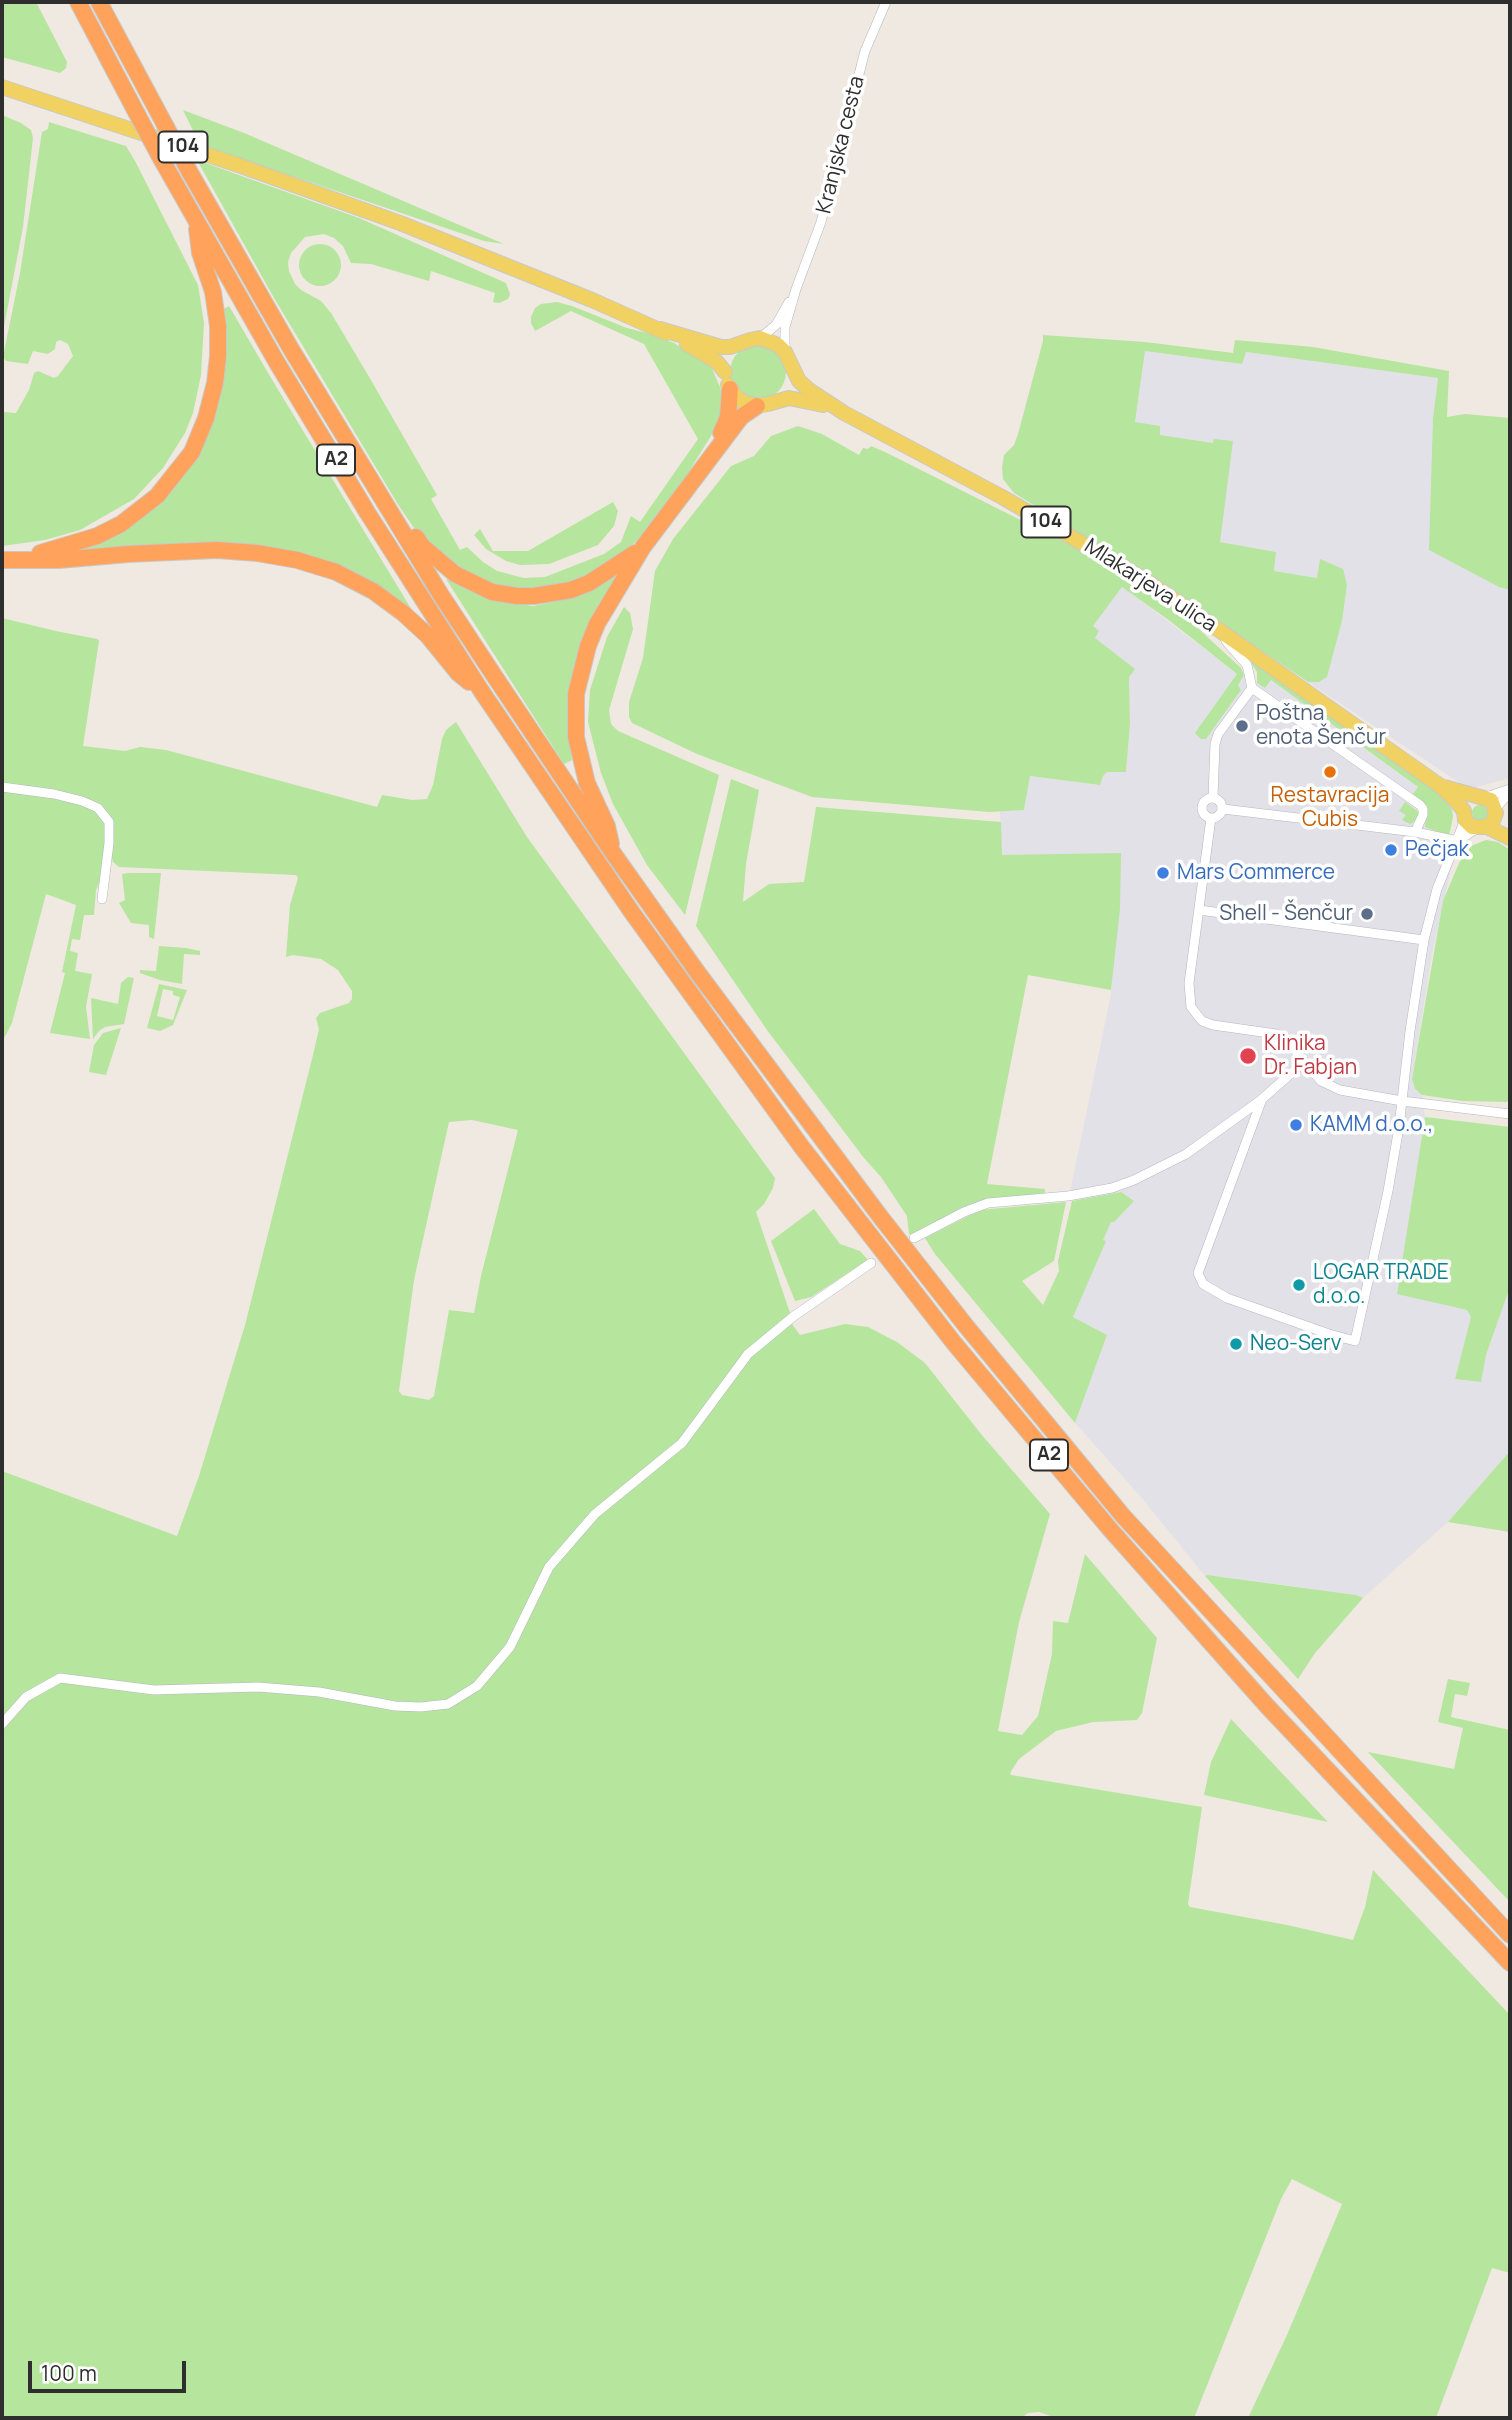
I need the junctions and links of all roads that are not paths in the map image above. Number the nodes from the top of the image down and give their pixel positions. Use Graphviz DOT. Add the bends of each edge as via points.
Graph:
graph roads {
  1 [pos="78,2"];
  2 [pos="99,2"];
  3 [pos="886,2"];
  4 [pos="2,87"];
  5 [pos="197,223"];
  6 [pos="796,289"];
  7 [pos="660,329"];
  8 [pos="760,338"];
  9 [pos="741,344"];
  10 [pos="785,352"];
  11 [pos="792,370"];
  12 [pos="725,372"];
  13 [pos="730,389"];
  14 [pos="778,400"];
  15 [pos="757,406"];
  16 [pos="844,413"];
  17 [pos="712,454"];
  18 [pos="383,501"];
  19 [pos="643,547"];
  20 [pos="6,560"];
  21 [pos="1199,616"];
  22 [pos="1252,688"];
  23 [pos="482,692"];
  24 [pos="2,788"];
  25 [pos="1510,790"];
  26 [pos="1213,797"];
  27 [pos="1223,809"];
  28 [pos="1481,813"];
  29 [pos="1211,818"];
  30 [pos="1415,832"];
  31 [pos="1510,835"];
  32 [pos="1458,841"];
  33 [pos="613,853"];
  34 [pos="102,899"];
  35 [pos="1199,911"];
  36 [pos="1424,940"];
  37 [pos="1304,1062"];
  38 [pos="1262,1099"];
  39 [pos="1402,1101"];
  40 [pos="1510,1114"];
  41 [pos="914,1238"];
  42 [pos="871,1263"];
  43 [pos="2,1724"];
  44 [pos="1510,1935"];
  45 [pos="1510,1963"];
  1 -- 5 [label="highway, A2, bridge"];
  2 -- 18 [label="highway, A2, bridge" via="290,349"];
  3 -- 6 [label="street, Kranjska cesta" via="865,51 821,222"];
  4 -- 7 [label="main road, 104" via="387,219"];
  5 -- 20 [label="highway" via="200,253 213,292 218,356 206,418 191,452 157,496 121,524 97,537"];
  5 -- 23 [label="highway, A2" via="367,512"];
  6 -- 8 [label="street" via="776,324"];
  6 -- 10 [label="street" via="785,327"];
  7 -- 9 [label="main road, 104" via="721,347"];
  7 -- 12 [label="main road, 104" via="705,354"];
  8 -- 9 [label="main road, 104"];
  8 -- 10 [label="main road"];
  9 -- 12 [label="main road" via="732,351"];
  10 -- 11 [label="main road, 104"];
  11 -- 14 [label="main road" via="791,381"];
  11 -- 16 [label="main road, 104" via="809,390"];
  12 -- 13 [label="main road"];
  13 -- 15 [label="main road" via="737,398"];
  13 -- 17 [label="highway" via="728,417"];
  14 -- 15 [label="main road, 104"];
  14 -- 16 [label="main road, 104" via="798,398"];
  15 -- 17 [label="highway" via="741,417"];
  16 -- 21 [label="main road, Mlakarjeva ulica / 104" via="1087,545"];
  17 -- 19 [label="highway"];
  18 -- 19 [label="highway" via="405,519 422,546 443,565 492,592 534,596 571,590"];
  18 -- 33 [label="highway, A2"];
  19 -- 33 [label="highway" via="597,624 576,694 579,753"];
  20 -- 23 [label="highway" via="217,550 296,559 373,591 428,636 458,673"];
  21 -- 22 [label="street" via="1243,658"];
  21 -- 28 [label="main road, Mlakarjeva ulica / 104"];
  22 -- 26 [label="street" via="1215,744"];
  22 -- 30 [label="street" via="1420,805 1423,815"];
  23 -- 45 [label="highway, A2" via="733,1053 954,1343 1267,1706"];
  24 -- 34 [label="street" via="54,794 98,808 109,822"];
  25 -- 28 [label="street"];
  25 -- 28 [label="street"];
  26 -- 27 [label="street"];
  26 -- 29 [label="street" via="1202,806"];
  27 -- 29 [label="street"];
  27 -- 30 [label="street"];
  28 -- 31 [label="main road"];
  28 -- 32 [label="street"];
  29 -- 35 [label="street"];
  30 -- 32 [label="street"];
  32 -- 36 [label="street" via="1437,889"];
  33 -- 44 [label="highway, A2" via="879,1215 1114,1506"];
  35 -- 36 [label="street"];
  35 -- 37 [label="street" via="1189,983 1191,1007 1202,1021 1213,1025 1276,1034 1286,1039"];
  36 -- 39 [label="street"];
  37 -- 38 [label="street"];
  37 -- 39 [label="street" via="1330,1087"];
  38 -- 39 [label="street" via="1198,1273 1203,1284 1227,1298 1355,1340 1388,1191"];
  38 -- 41 [label="street" via="1186,1154 1134,1180 1068,1196 988,1203"];
  39 -- 40 [label="street"];
  42 -- 43 [label="street" via="748,1354 682,1443 595,1514 549,1567 510,1647 477,1686 448,1703 395,1706 319,1692 258,1687 154,1690 60,1678 26,1697"];
}
